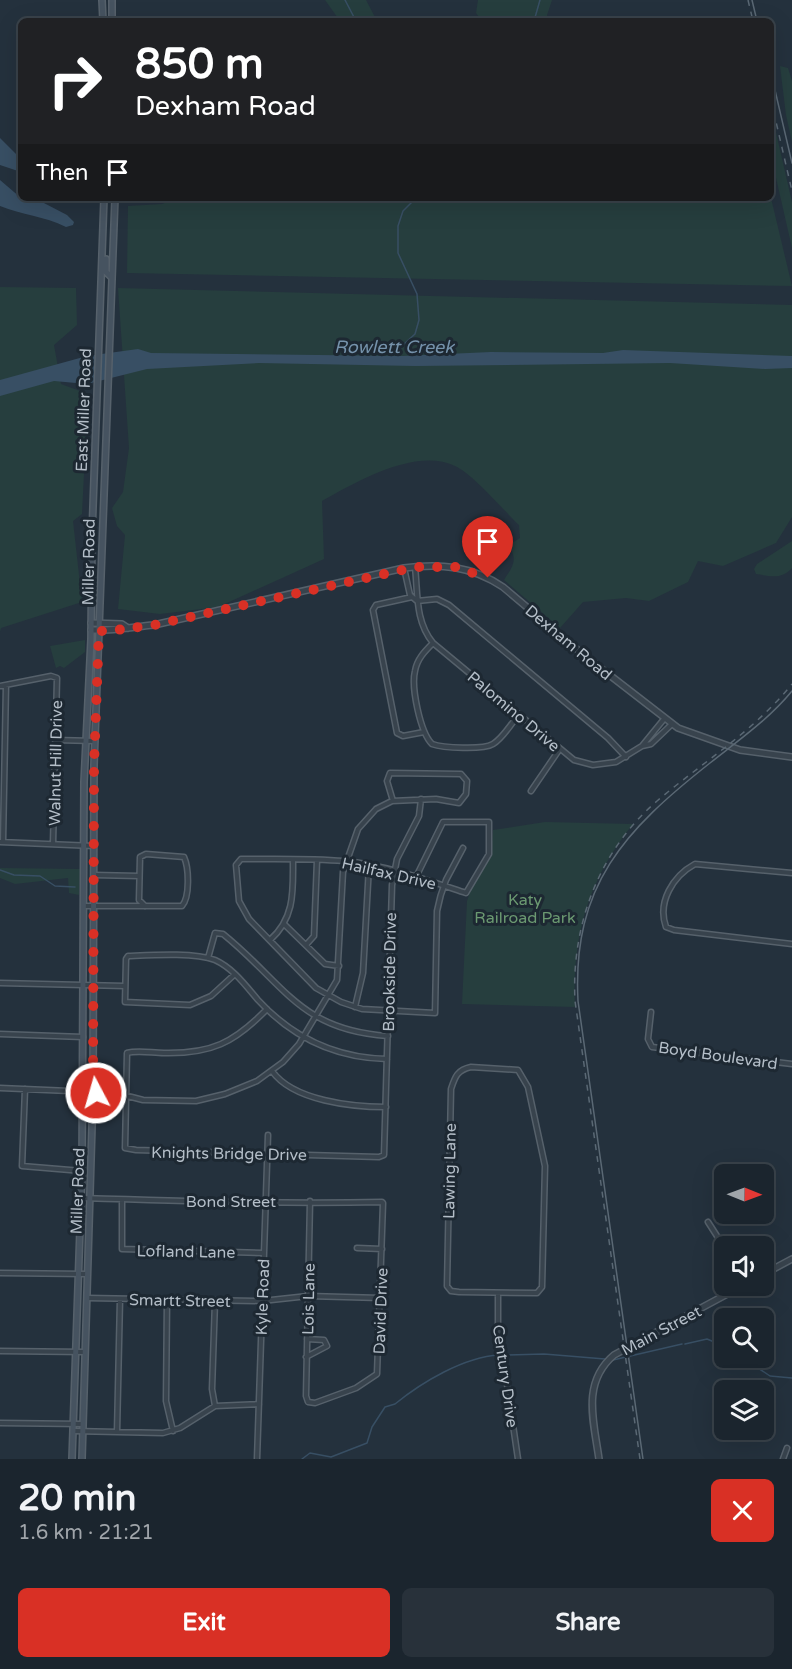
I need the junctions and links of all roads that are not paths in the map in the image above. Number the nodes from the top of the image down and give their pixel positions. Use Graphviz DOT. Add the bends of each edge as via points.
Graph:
graph roads {
  1 [pos="102,0"];
  2 [pos="112,0"];
  3 [pos="103,18"];
  4 [pos="112,18"];
  5 [pos="104,201"];
  6 [pos="114,201"];
  7 [pos="103,246"];
  8 [pos="111,277"];
  9 [pos="416,567"];
  10 [pos="404,568"];
  11 [pos="412,597"];
  12 [pos="417,601"];
  13 [pos="91,623"];
  14 [pos="100,623"];
  15 [pos="128,628"];
  16 [pos="91,630"];
  17 [pos="99,631"];
  18 [pos="433,643"];
  19 [pos="6,685"];
  20 [pos="0,686"];
  21 [pos="518,716"];
  22 [pos="664,719"];
  23 [pos="672,724"];
  24 [pos="423,732"];
  25 [pos="55,740"];
  26 [pos="85,741"];
  27 [pos="95,741"];
  28 [pos="642,746"];
  29 [pos="559,750"];
  30 [pos="626,757"];
  31 [pos="792,757"];
  32 [pos="531,791"];
  33 [pos="421,799"];
  34 [pos="393,801"];
  35 [pos="1,842"];
  36 [pos="53,844"];
  37 [pos="84,845"];
  38 [pos="94,846"];
  39 [pos="463,848"];
  40 [pos="293,860"];
  41 [pos="316,860"];
  42 [pos="345,861"];
  43 [pos="369,866"];
  44 [pos="394,871"];
  45 [pos="792,873"];
  46 [pos="94,875"];
  47 [pos="139,876"];
  48 [pos="416,877"];
  49 [pos="444,885"];
  50 [pos="145,906"];
  51 [pos="84,909"];
  52 [pos="93,909"];
  53 [pos="284,924"];
  54 [pos="270,940"];
  55 [pos="792,944"];
  56 [pos="306,945"];
  57 [pos="93,946"];
  58 [pos="84,947"];
  59 [pos="208,958"];
  60 [pos="339,966"];
  61 [pos="235,974"];
  62 [pos="0,983"];
  63 [pos="84,986"];
  64 [pos="94,986"];
  65 [pos="125,986"];
  66 [pos="330,996"];
  67 [pos="355,1007"];
  68 [pos="267,1009"];
  69 [pos="389,1011"];
  70 [pos="651,1011"];
  71 [pos="317,1018"];
  72 [pos="0,1034"];
  73 [pos="388,1036"];
  74 [pos="84,1037"];
  75 [pos="304,1038"];
  76 [pos="387,1059"];
  77 [pos="792,1064"];
  78 [pos="272,1071"];
  79 [pos="0,1088"];
  80 [pos="25,1089"];
  81 [pos="83,1092"];
  82 [pos="93,1093"];
  83 [pos="124,1095"];
  84 [pos="386,1107"];
  85 [pos="268,1135"];
  86 [pos="384,1152"];
  87 [pos="268,1153"];
  88 [pos="82,1171"];
  89 [pos="81,1198"];
  90 [pos="91,1198"];
  91 [pos="122,1200"];
  92 [pos="266,1201"];
  93 [pos="310,1201"];
  94 [pos="382,1202"];
  95 [pos="708,1222"];
  96 [pos="717,1236"];
  97 [pos="357,1248"];
  98 [pos="382,1249"];
  99 [pos="263,1253"];
  100 [pos="792,1259"];
  101 [pos="774,1269"];
  102 [pos="0,1273"];
  103 [pos="78,1274"];
  104 [pos="87,1274"];
  105 [pos="498,1293"];
  106 [pos="308,1296"];
  107 [pos="723,1296"];
  108 [pos="87,1298"];
  109 [pos="381,1298"];
  110 [pos="120,1299"];
  111 [pos="167,1300"];
  112 [pos="215,1301"];
  113 [pos="262,1301"];
  114 [pos="307,1339"];
  115 [pos="0,1351"];
  116 [pos="75,1352"];
  117 [pos="85,1352"];
  118 [pos="306,1357"];
  119 [pos="306,1396"];
  120 [pos="259,1404"];
  121 [pos="216,1406"];
  122 [pos="0,1423"];
  123 [pos="73,1424"];
  124 [pos="83,1424"];
  125 [pos="73,1431"];
  126 [pos="83,1431"];
  127 [pos="173,1431"];
  128 [pos="117,1432"];
  129 [pos="787,1448"];
  130 [pos="72,1459"];
  131 [pos="82,1459"];
  132 [pos="257,1459"];
  133 [pos="518,1459"];
  134 [pos="599,1459"];
  135 [pos="783,1459"];
  1 -- 3 [label="main road"];
  2 -- 4 [label="main road"];
  5 -- 6 [label="main road"];
  5 -- 7 [label="main road, East Miller Road"];
  6 -- 8 [label="main road"];
  7 -- 8 [label="main road" via="106,272"];
  7 -- 13 [label="main road, East Miller Road"];
  8 -- 14 [label="main road, Miller Road"];
  9 -- 10 [label="street, Dexham Road"];
  9 -- 12 [label="street, Palomino Drive"];
  9 -- 22 [label="street, Dexham Road" via="455,567 495,582"];
  10 -- 11 [label="street"];
  10 -- 15 [label="street, Dexham Road"];
  11 -- 12 [label="street"];
  11 -- 24 [label="street" via="376,605 373,610 398,733 403,736"];
  12 -- 18 [label="street, Palomino Drive" via="422,625"];
  12 -- 30 [label="street" via="436,599 449,605"];
  13 -- 14 [label="street, Dexham Road"];
  13 -- 16 [label="main road, Miller Road"];
  14 -- 15 [label="street, Dexham Road"];
  14 -- 17 [label="main road, Miller Road"];
  15 -- 17 [label="street, Dexham Road"];
  16 -- 17 [label="street, Dexham Road"];
  16 -- 26 [label="main road, Miller Road"];
  17 -- 27 [label="main road, Miller Road"];
  18 -- 21 [label="street, Palomino Drive"];
  18 -- 24 [label="street" via="418,662 414,678"];
  19 -- 20 [label="street"];
  19 -- 25 [label="street, Walnut Hill Drive" via="57,678"];
  19 -- 35 [label="street"];
  21 -- 24 [label="street" via="486,747 435,745"];
  21 -- 29 [label="street, Palomino Drive"];
  22 -- 23 [label="street, Dexham Road"];
  22 -- 28 [label="street, Palomino Drive"];
  23 -- 28 [label="street, Palomino Drive" via="661,737"];
  23 -- 31 [label="street, Dexham Road" via="740,750"];
  25 -- 26 [label="street"];
  25 -- 36 [label="street, Walnut Hill Drive"];
  26 -- 27 [label="street"];
  26 -- 37 [label="main road, Miller Road"];
  27 -- 38 [label="main road, Miller Road"];
  28 -- 30 [label="street, Palomino Drive"];
  29 -- 30 [label="street, Palomino Drive" via="574,760 593,765"];
  29 -- 32 [label="street"];
  33 -- 34 [label="street"];
  33 -- 34 [label="street" via="459,803 466,794 467,780 461,774 390,773 387,781"];
  33 -- 44 [label="street, Brookside Drive" via="419,816"];
  34 -- 42 [label="street" via="376,809 362,823"];
  35 -- 36 [label="street"];
  36 -- 37 [label="street"];
  37 -- 38 [label="street"];
  37 -- 51 [label="main road, Miller Road"];
  38 -- 46 [label="main road, Miller Road"];
  39 -- 49 [label="street"];
  40 -- 41 [label="street, Hailfax Drive"];
  40 -- 53 [label="street" via="292,898"];
  40 -- 54 [label="street, Hailfax Drive" via="239,860 239,902"];
  41 -- 42 [label="street, Hailfax Drive"];
  41 -- 56 [label="street" via="314,936"];
  42 -- 43 [label="street, Hailfax Drive"];
  42 -- 60 [label="street" via="340,893"];
  43 -- 44 [label="street, Hailfax Drive"];
  43 -- 67 [label="street" via="363,973"];
  44 -- 48 [label="street, Hailfax Drive"];
  44 -- 69 [label="street, Brookside Drive"];
  45 -- 55 [label="street" via="695,864 678,875 669,889 664,922 669,929"];
  46 -- 47 [label="street"];
  46 -- 52 [label="main road, Miller Road"];
  47 -- 50 [label="street" via="139,900"];
  47 -- 50 [label="street" via="142,855 178,854 186,862 184,904"];
  48 -- 49 [label="street, Hailfax Drive"];
  48 -- 49 [label="street, Hailfax Drive" via="443,822 486,821 490,829 489,854 466,893"];
  49 -- 69 [label="street" via="437,911 435,1013"];
  50 -- 52 [label="street"];
  51 -- 52 [label="main road"];
  51 -- 58 [label="main road, Miller Road"];
  52 -- 57 [label="main road, Miller Road"];
  53 -- 54 [label="street"];
  53 -- 56 [label="street"];
  54 -- 66 [label="street" via="304,977"];
  56 -- 60 [label="street" via="325,964"];
  57 -- 58 [label="main road"];
  57 -- 64 [label="main road, Miller Road"];
  58 -- 63 [label="main road, Miller Road"];
  59 -- 61 [label="street"];
  59 -- 65 [label="street" via="128,956"];
  59 -- 71 [label="street" via="215,933 223,934"];
  60 -- 66 [label="street"];
  61 -- 65 [label="street" via="211,996 190,1005 128,1004 124,999"];
  61 -- 68 [label="street"];
  62 -- 63 [label="street"];
  63 -- 64 [label="street"];
  63 -- 74 [label="main road, Miller Road"];
  64 -- 65 [label="street"];
  64 -- 82 [label="main road, Miller Road"];
  66 -- 67 [label="street"];
  66 -- 71 [label="street"];
  67 -- 69 [label="street"];
  68 -- 75 [label="street"];
  68 -- 83 [label="street" via="243,1032 210,1050 127,1053"];
  69 -- 73 [label="street, Brookside Drive"];
  70 -- 77 [label="street, Boyd Boulevard" via="648,1039 649,1045 656,1048"];
  71 -- 73 [label="street" via="341,1029"];
  71 -- 75 [label="street"];
  72 -- 74 [label="street"];
  73 -- 76 [label="street, Brookside Drive"];
  74 -- 81 [label="main road, Miller Road"];
  75 -- 76 [label="street" via="348,1056"];
  75 -- 78 [label="street"];
  76 -- 84 [label="street, Brookside Drive"];
  78 -- 83 [label="street" via="238,1090 196,1101 142,1100"];
  78 -- 84 [label="street" via="290,1086 314,1096 354,1106"];
  79 -- 80 [label="street"];
  80 -- 81 [label="street"];
  80 -- 88 [label="street" via="22,1166"];
  81 -- 82 [label="street"];
  81 -- 88 [label="main road, Miller Road"];
  82 -- 83 [label="street"];
  82 -- 90 [label="main road, Miller Road"];
  83 -- 87 [label="street, Knights Bridge Drive" via="123,1139 127,1149"];
  84 -- 86 [label="street, Brookside Drive"];
  85 -- 87 [label="street, Kyle Road"];
  86 -- 87 [label="street, Knights Bridge Drive" via="379,1157"];
  87 -- 92 [label="street, Kyle Road"];
  88 -- 89 [label="main road, Miller Road"];
  89 -- 90 [label="street, Bond Street"];
  89 -- 103 [label="main road, Miller Road"];
  90 -- 91 [label="street, Bond Street"];
  90 -- 104 [label="main road, Miller Road"];
  91 -- 92 [label="street, Bond Street"];
  91 -- 99 [label="street, Lofland Lane" via="122,1249"];
  92 -- 93 [label="street, Bond Street"];
  92 -- 99 [label="street, Kyle Road"];
  93 -- 94 [label="street, Bond Street"];
  93 -- 106 [label="street, Lois Lane"];
  94 -- 98 [label="street, David Drive"];
  95 -- 96 [label="street"];
  97 -- 98 [label="street"];
  98 -- 109 [label="street, David Drive"];
  99 -- 113 [label="street, Kyle Road"];
  100 -- 101 [label="street"];
  102 -- 103 [label="street"];
  103 -- 104 [label="street"];
  103 -- 116 [label="main road, Miller Road"];
  104 -- 108 [label="main road, Miller Road"];
  105 -- 105 [label="street, Lawing Lane" via="452,1291 447,1286 451,1089 455,1076 471,1067 518,1070 528,1087 545,1166 542,1287 534,1294"];
  105 -- 133 [label="street, Century Drive" via="498,1323"];
  106 -- 109 [label="street, Smartt Street"];
  106 -- 113 [label="street, Smartt Street"];
  106 -- 114 [label="street, Lois Lane"];
  107 -- 134 [label="street, Main Street" via="614,1355 603,1366 592,1392"];
  108 -- 110 [label="street, Smartt Street"];
  108 -- 117 [label="main road, Miller Road"];
  109 -- 119 [label="street, David Drive" via="377,1374 356,1388 317,1403 308,1402"];
  110 -- 111 [label="street, Smartt Street"];
  110 -- 128 [label="street"];
  111 -- 112 [label="street, Smartt Street"];
  111 -- 127 [label="street" via="166,1401"];
  112 -- 113 [label="street, Smartt Street"];
  112 -- 121 [label="street" via="212,1389"];
  113 -- 120 [label="street, Kyle Road"];
  114 -- 118 [label="street, Lois Lane"];
  114 -- 118 [label="street" via="324,1340 327,1346"];
  115 -- 116 [label="street"];
  116 -- 117 [label="street"];
  116 -- 123 [label="main road, Miller Road"];
  117 -- 124 [label="main road, Miller Road"];
  118 -- 119 [label="street, Lois Lane"];
  120 -- 121 [label="street"];
  120 -- 132 [label="street, Kyle Road"];
  121 -- 127 [label="street"];
  122 -- 123 [label="street"];
  123 -- 124 [label="street"];
  123 -- 125 [label="main road, Miller Road"];
  124 -- 126 [label="main road, Miller Road"];
  125 -- 126 [label="street"];
  125 -- 130 [label="main road, Miller Road"];
  126 -- 128 [label="street"];
  126 -- 131 [label="main road, Miller Road"];
  127 -- 128 [label="street"];
  129 -- 135 [label="street"];
}
